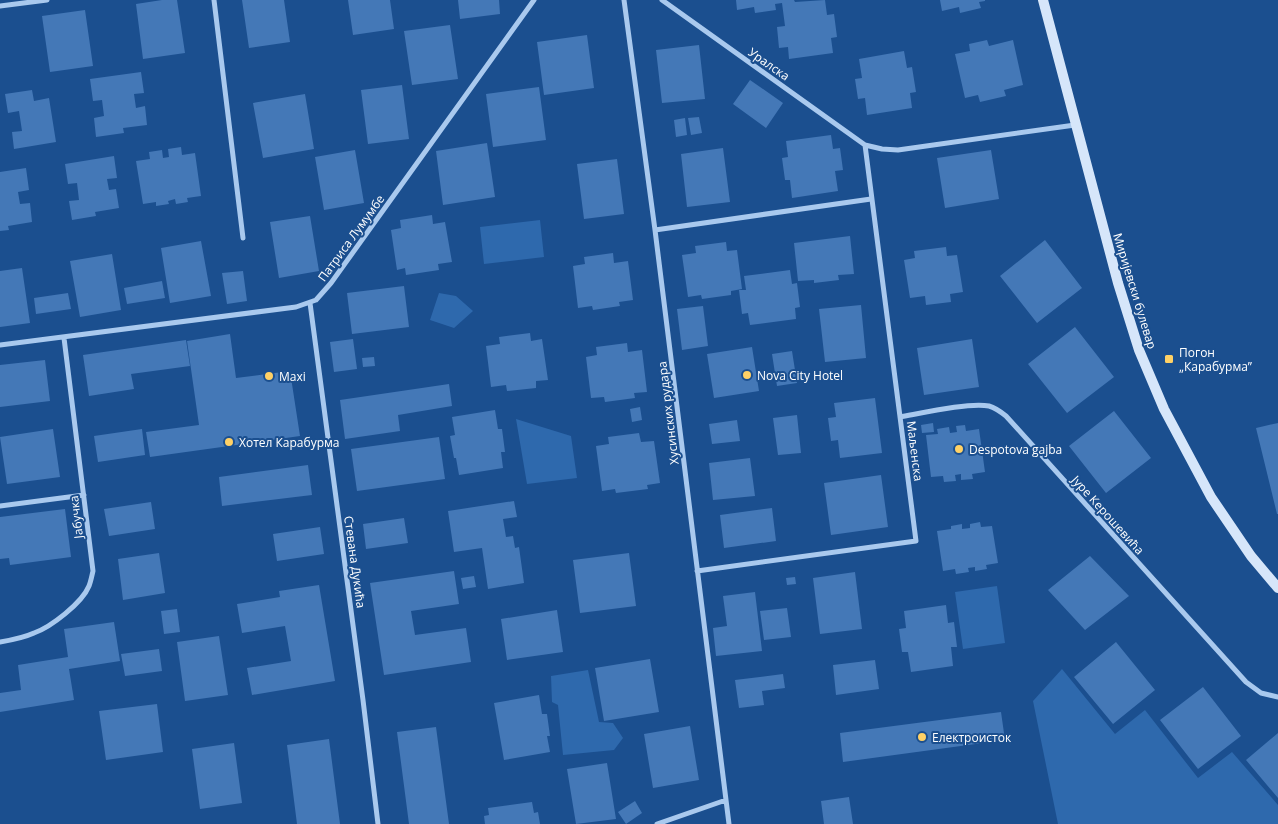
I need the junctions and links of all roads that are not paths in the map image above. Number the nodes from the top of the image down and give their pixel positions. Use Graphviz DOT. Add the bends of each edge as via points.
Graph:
graph roads {
  1 [pos="47,0"];
  2 [pos="214,0"];
  3 [pos="534,0"];
  4 [pos="624,0"];
  5 [pos="662,0"];
  6 [pos="1043,0"];
  7 [pos="0,6"];
  8 [pos="1075,125"];
  9 [pos="864,144"];
  10 [pos="871,199"];
  11 [pos="655,230"];
  12 [pos="243,238"];
  13 [pos="310,303"];
  14 [pos="64,338"];
  15 [pos="0,346"];
  16 [pos="900,417"];
  17 [pos="84,495"];
  18 [pos="0,506"];
  19 [pos="697,571"];
  20 [pos="1278,588"];
  21 [pos="0,642"];
  22 [pos="1278,697"];
  23 [pos="726,800"];
  24 [pos="378,824"];
  25 [pos="657,824"];
  26 [pos="729,824"];
  1 -- 7 [label="street"];
  2 -- 12 [label="street"];
  3 -- 13 [label="street, Патриса Лумумбе" via="322,296"];
  4 -- 11 [label="street, Хусинских рудара"];
  5 -- 9 [label="street, Уралска"];
  6 -- 8 [label="main road, Миријевски булевар"];
  8 -- 9 [label="street" via="898,150"];
  8 -- 20 [label="main road, Миријевски булевар" via="1127,315 1164,409 1211,497 1251,556"];
  9 -- 10 [label="street, Маљенска"];
  10 -- 11 [label="street"];
  10 -- 16 [label="street, Маљенска"];
  11 -- 19 [label="street, Хусинских рудара"];
  13 -- 14 [label="street, Патриса Лумумбе"];
  13 -- 24 [label="street, Стевана Дукића"];
  14 -- 15 [label="street, Патриса Лумумбе"];
  14 -- 17 [label="street, Јабучка"];
  16 -- 19 [label="street, Маљенска" via="916,541"];
  16 -- 22 [label="street, Јуре Керошевића" via="974,406 999,410 1246,682 1261,693"];
  17 -- 18 [label="street"];
  17 -- 21 [label="street, Јабучка" via="93,571 89,587 76,603 48,626 29,635"];
  19 -- 23 [label="street, Хусинских рудара"];
  23 -- 25 [label="street"];
  23 -- 26 [label="street, Хусинских рудара"];
}
